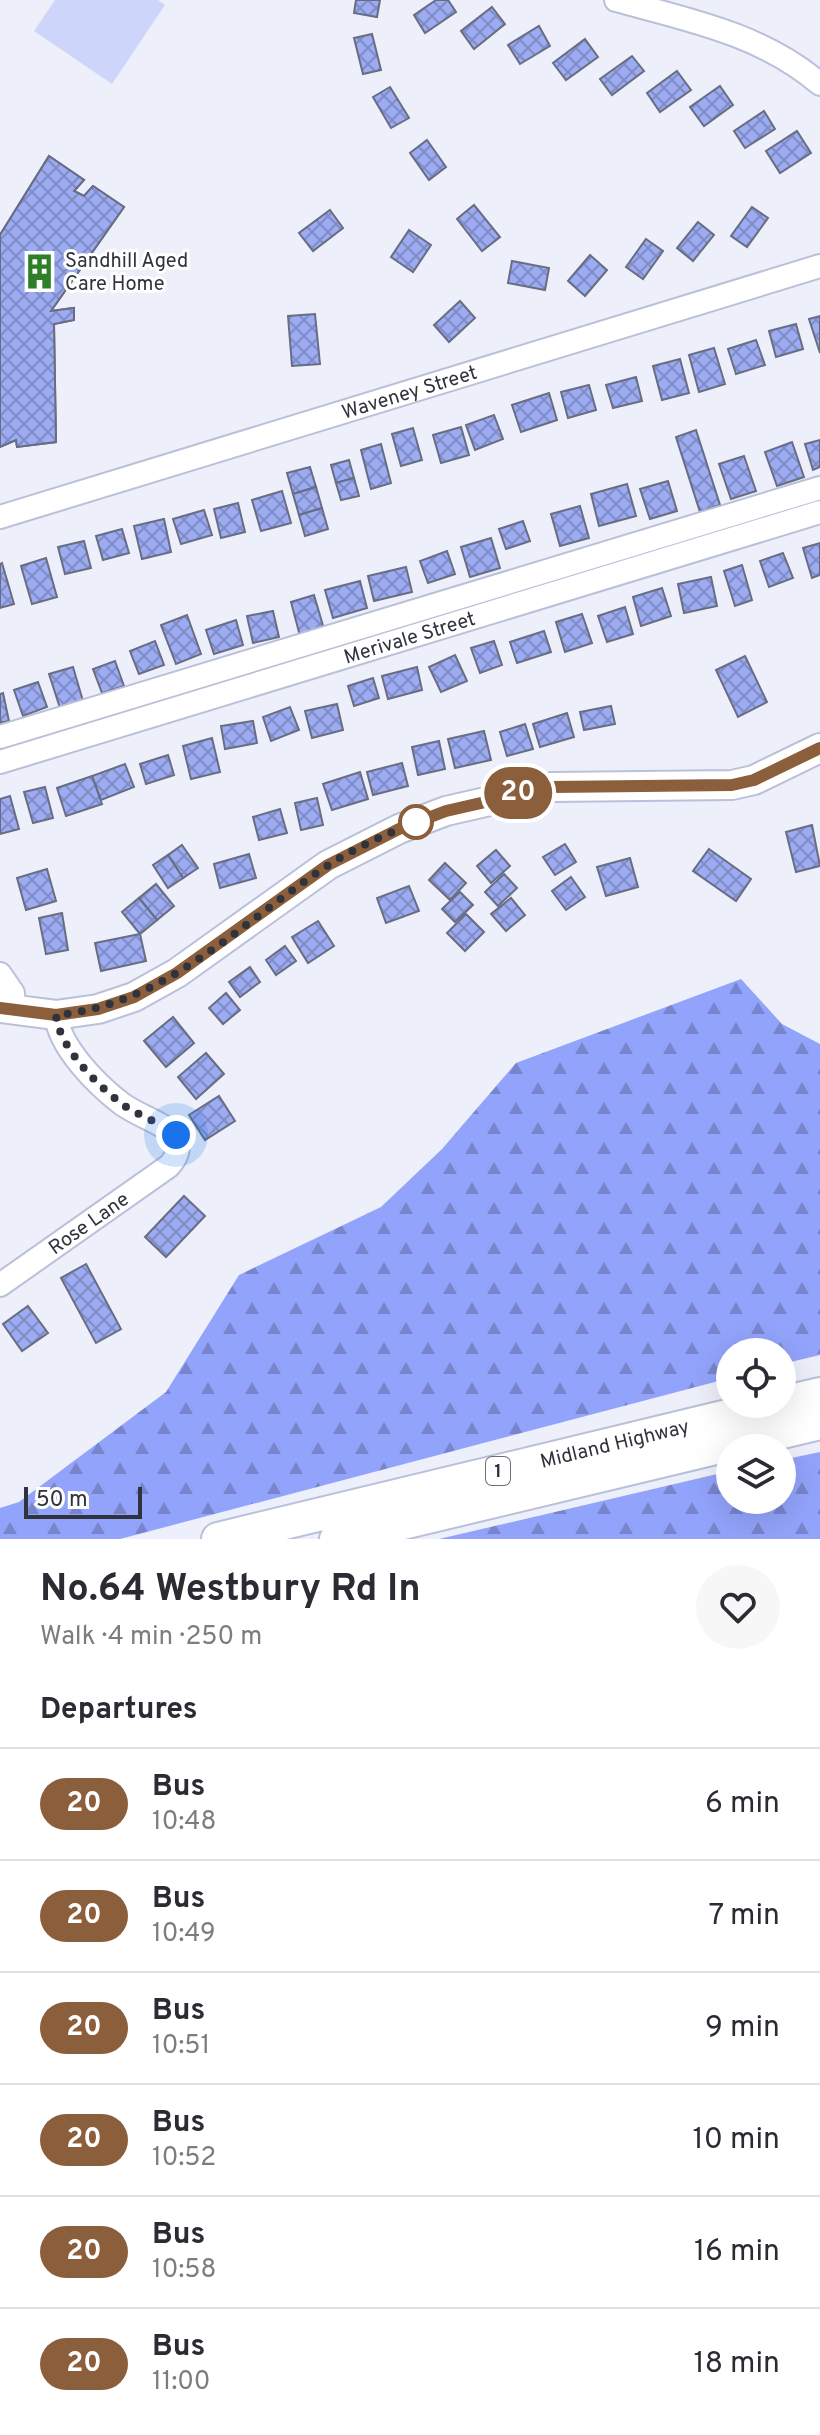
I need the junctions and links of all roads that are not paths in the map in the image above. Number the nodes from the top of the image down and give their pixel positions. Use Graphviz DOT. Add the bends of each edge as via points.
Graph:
graph roads {
  1 [pos="616,0"];
  2 [pos="820,84"];
  3 [pos="820,266"];
  4 [pos="820,488"];
  5 [pos="820,512"];
  6 [pos="0,517"];
  7 [pos="0,737"];
  8 [pos="820,748"];
  9 [pos="0,762"];
  10 [pos="0,974"];
  11 [pos="7,1009"];
  12 [pos="56,1015"];
  13 [pos="0,1285"];
  14 [pos="820,1394"];
  15 [pos="796,1399"];
  16 [pos="718,1418"];
  17 [pos="820,1423"];
  18 [pos="218,1539"];
  19 [pos="336,1539"];
  1 -- 2 [label="street" via="746,38"];
  3 -- 6 [label="street, Waveney Street"];
  4 -- 7 [label="street, Merivale Street"];
  5 -- 9 [label="street, Merivale Street"];
  8 -- 12 [label="main road" via="732,785 551,787 446,811 328,865 156,986 118,1004"];
  10 -- 11 [label="street" via="13,993"];
  11 -- 12 [label="main road"];
  12 -- 13 [label="street, Rose Lane" via="72,1051 122,1104 176,1135 180,1146 176,1158"];
  14 -- 15 [label="highway, Midland Highway / 1"];
  16 -- 18 [label="highway, Midland Highway / 1"];
  17 -- 19 [label="highway, Midland Highway / 1"];
}
